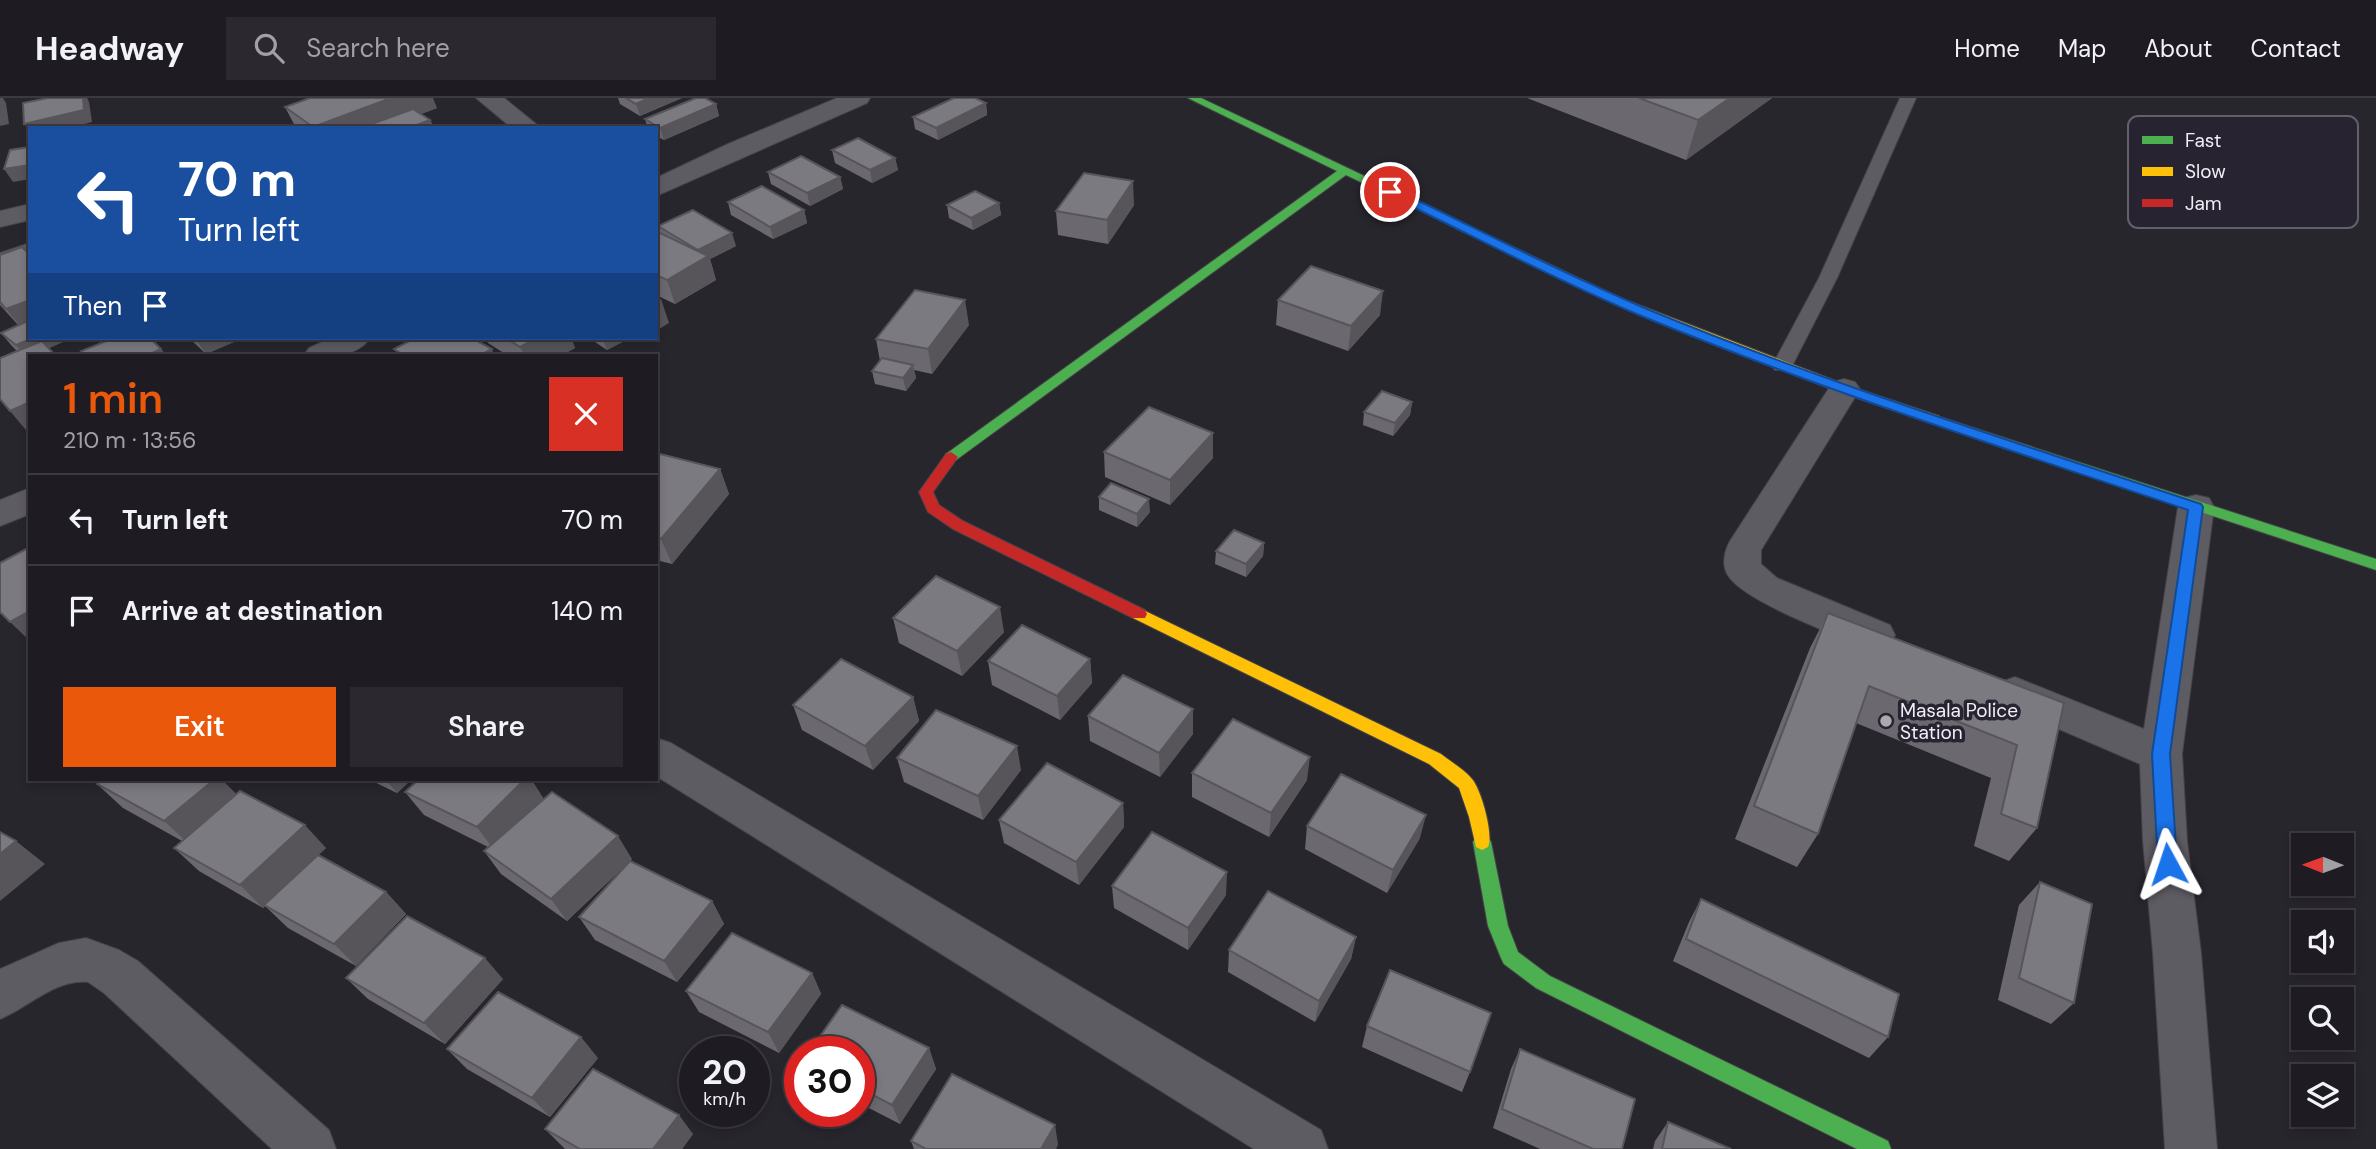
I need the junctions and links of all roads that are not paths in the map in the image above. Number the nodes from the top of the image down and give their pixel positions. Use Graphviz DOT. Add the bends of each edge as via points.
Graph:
graph roads {
  1 [pos="488,98"];
  2 [pos="858,98"];
  3 [pos="1193,98"];
  4 [pos="1908,98"];
  5 [pos="525,126"];
  6 [pos="1345,170"];
  7 [pos="658,187"];
  8 [pos="28,212"];
  9 [pos="0,219"];
  10 [pos="28,253"];
  11 [pos="0,262"];
  12 [pos="351,340"];
  13 [pos="322,354"];
  14 [pos="1782,366"];
  15 [pos="1844,389"];
  16 [pos="28,501"];
  17 [pos="2196,507"];
  18 [pos="0,514"];
  19 [pos="2376,565"];
  20 [pos="1905,647"];
  21 [pos="1982,679"];
  22 [pos="2161,754"];
  23 [pos="658,756"];
  24 [pos="0,996"];
  25 [pos="310,1149"];
  26 [pos="1302,1149"];
  27 [pos="1880,1149"];
  28 [pos="2191,1149"];
  1 -- 5 [label="street"];
  2 -- 7 [label="street"];
  3 -- 6 [label="street"];
  4 -- 14 [label="lane" via="1828,278"];
  6 -- 14 [label="street" via="1640,310"];
  6 -- 27 [label="street" via="951,457 926,492 933,508 958,525 1435,759 1466,784 1478,817 1499,926 1511,958 1543,982"];
  8 -- 9 [label="street"];
  10 -- 11 [label="street"];
  12 -- 13 [label="street"];
  14 -- 15 [label="street"];
  15 -- 17 [label="street"];
  15 -- 20 [label="street" via="1743,550 1743,569 1763,588"];
  16 -- 18 [label="street"];
  17 -- 19 [label="street"];
  17 -- 22 [label="street"];
  21 -- 22 [label="street"];
  22 -- 28 [label="street"];
  23 -- 26 [label="street"];
  24 -- 25 [label="street" via="50,968 82,959 104,965"];
}
